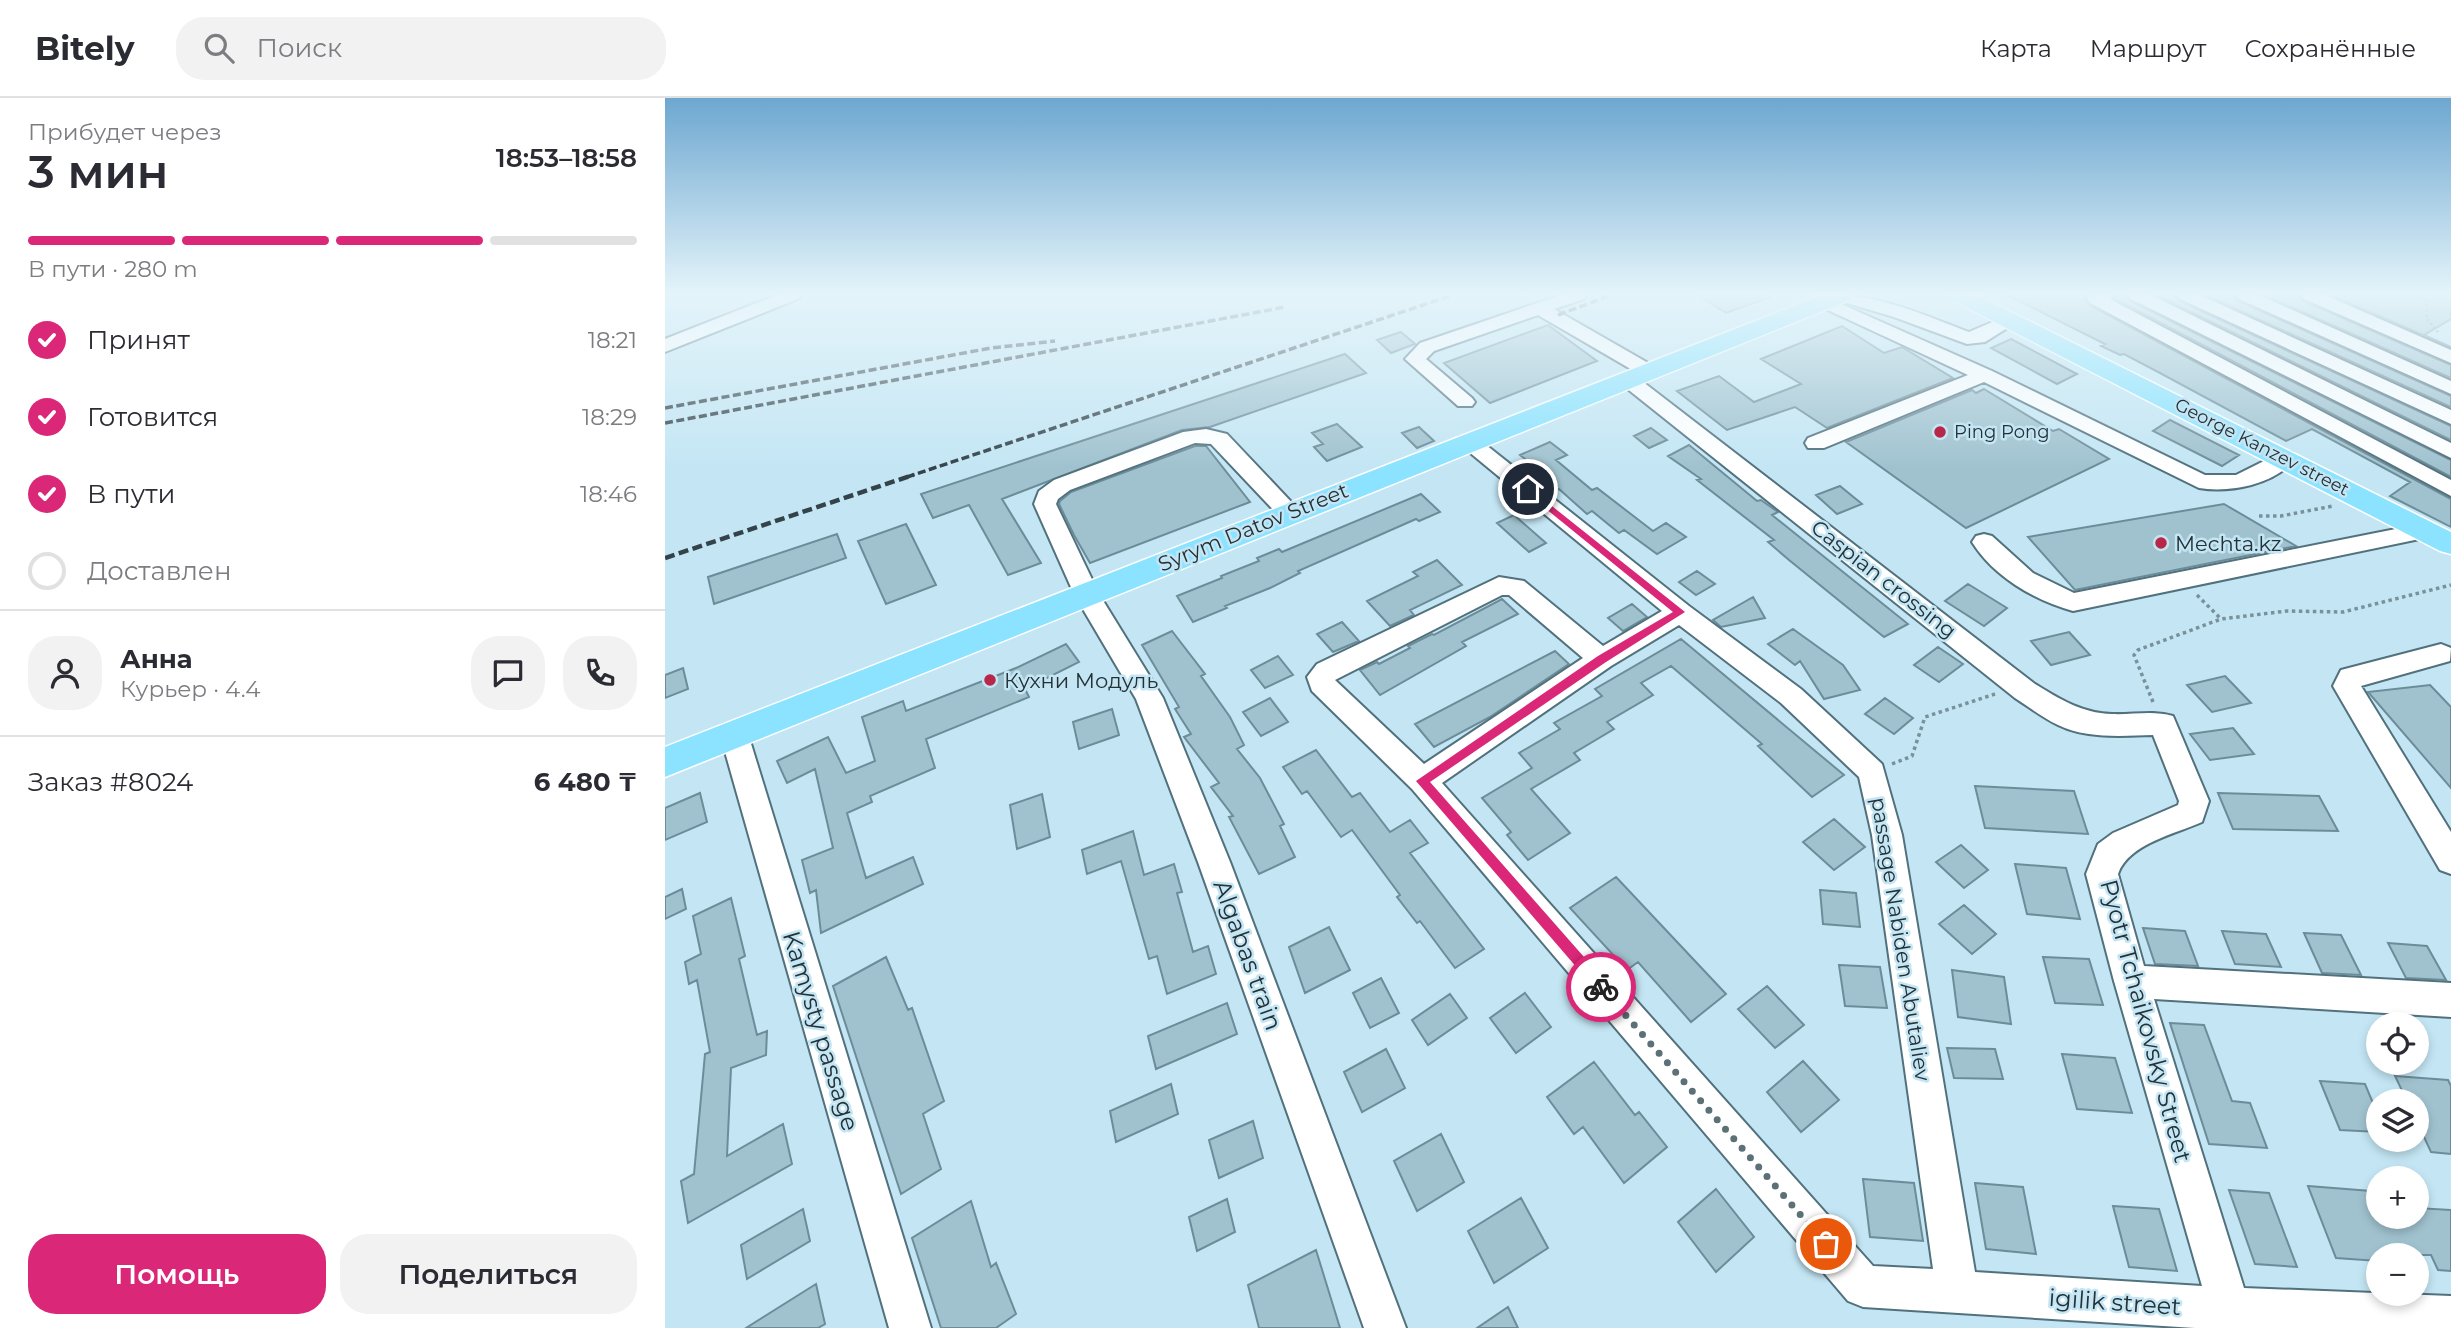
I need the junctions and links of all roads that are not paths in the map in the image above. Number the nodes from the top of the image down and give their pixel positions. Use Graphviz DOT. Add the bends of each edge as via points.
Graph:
graph roads {
  1 [pos="1422,352"];
  2 [pos="1604,352"];
  3 [pos="1694,352"];
  4 [pos="1942,352"];
  5 [pos="2075,352"];
  6 [pos="2200,352"];
  7 [pos="2253,352"];
  8 [pos="2310,352"];
  9 [pos="2372,352"];
  10 [pos="1637,375"];
  11 [pos="1985,375"];
  12 [pos="2451,388"];
  13 [pos="1465,402"];
  14 [pos="2451,418"];
  15 [pos="1468,442"];
  16 [pos="1816,443"];
  17 [pos="2451,451"];
  18 [pos="2284,458"];
  19 [pos="2451,488"];
  20 [pos="1289,513"];
  21 [pos="2426,531"];
  22 [pos="1984,542"];
  23 [pos="2451,544"];
  24 [pos="1087,594"];
  25 [pos="1680,612"];
  26 [pos="2441,654"];
  27 [pos="1602,659"];
  28 [pos="2163,723"];
  29 [pos="734,734"];
  30 [pos="665,762"];
  31 [pos="1422,781"];
  32 [pos="2451,860"];
  33 [pos="2131,981"];
  34 [pos="2451,1000"];
  35 [pos="1957,1291"];
  36 [pos="2451,1317"];
  37 [pos="2232,1319"];
  38 [pos="910,1328"];
  39 [pos="1385,1328"];
  1 -- 13 [label="street" via="1415,359"];
  2 -- 10 [label="street, Caspian crossing"];
  3 -- 10 [label="main road, Syrym Datov Street"];
  4 -- 11 [label="street"];
  5 -- 18 [label="main road, George Kanzev street"];
  6 -- 19 [label="street"];
  7 -- 17 [label="street"];
  8 -- 14 [label="street"];
  9 -- 12 [label="street"];
  10 -- 15 [label="main road, Syrym Datov Street"];
  10 -- 28 [label="street, Caspian crossing" via="2025,691 2069,718 2110,725"];
  11 -- 16 [label="street"];
  11 -- 18 [label="street" via="2199,481 2243,482"];
  15 -- 20 [label="main road, Syrym Datov Street"];
  15 -- 25 [label="street, passage Nabiden Abutaliev"];
  18 -- 21 [label="main road, George Kanzev street"];
  20 -- 24 [label="main road, Syrym Datov Street"];
  20 -- 24 [label="street, Algabas train" via="1219,439 1206,435 1062,485 1047,496 1045,504"];
  21 -- 22 [label="street" via="2073,602 2045,594 2022,580"];
  21 -- 23 [label="main road, George Kanzev street"];
  24 -- 29 [label="main road, Syrym Datov Street"];
  24 -- 39 [label="street, Algabas train" via="1149,698"];
  25 -- 27 [label="street"];
  25 -- 35 [label="street, passage Nabiden Abutaliev" via="1791,696 1872,772 1887,835"];
  26 -- 32 [label="street" via="2351,677 2347,686"];
  27 -- 31 [label="street"];
  27 -- 31 [label="street" via="1515,587 1499,586 1327,671 1322,684"];
  28 -- 33 [label="street, Pyotr Tchaikovsky Street" via="2194,801 2191,813 2123,842 2109,854 2102,874"];
  29 -- 30 [label="main road, Syrym Datov Street"];
  29 -- 38 [label="street, Kamysty passage"];
  31 -- 35 [label="street, igilik street" via="1863,1286"];
  33 -- 34 [label="street"];
  33 -- 37 [label="street, Pyotr Tchaikovsky Street"];
  35 -- 37 [label="street, igilik street"];
  36 -- 37 [label="street, igilik street"];
}
